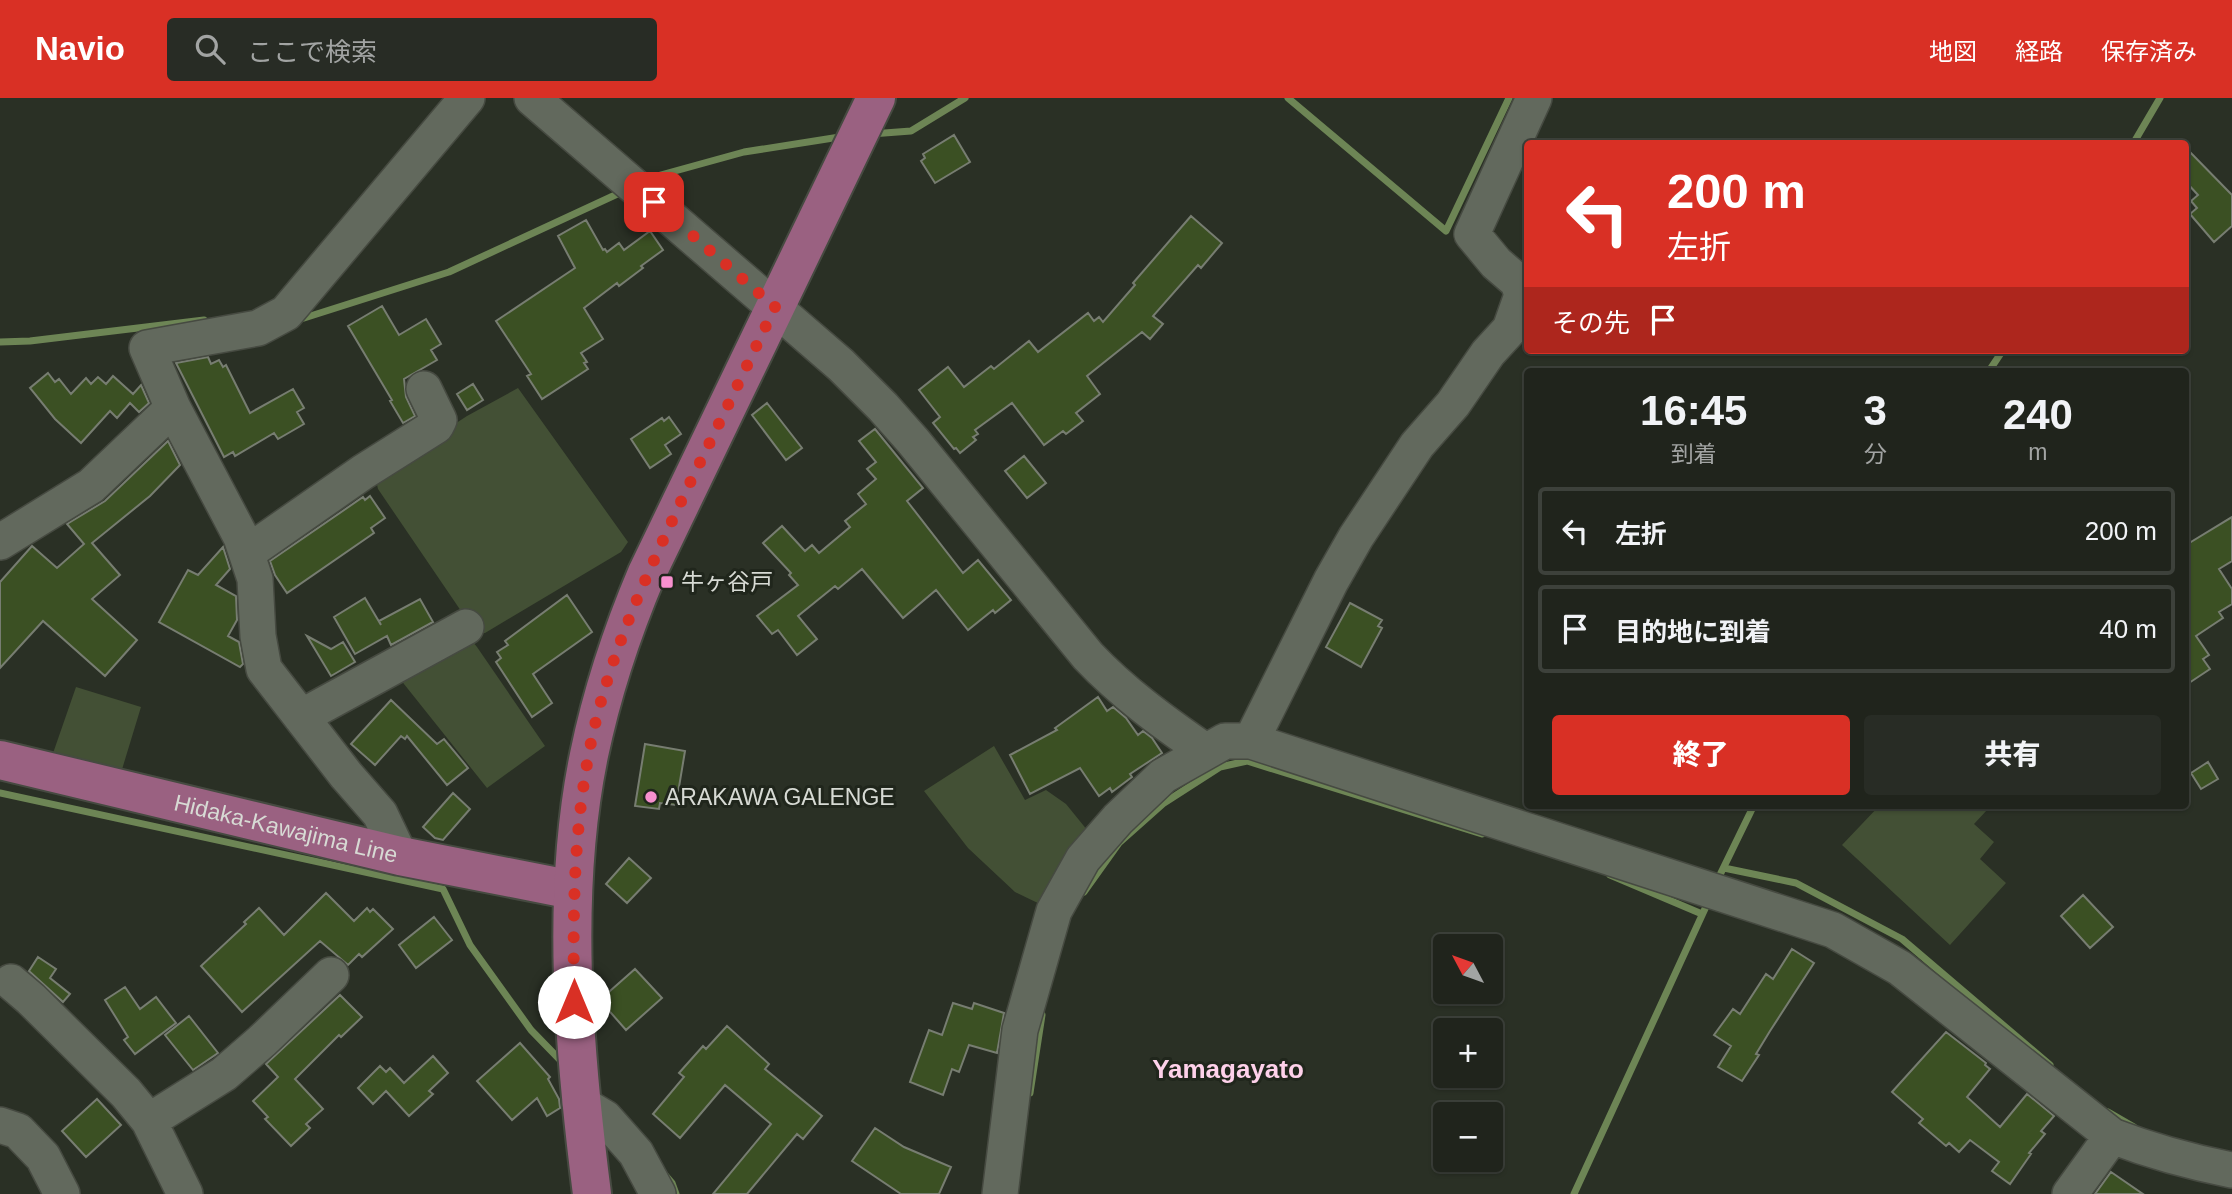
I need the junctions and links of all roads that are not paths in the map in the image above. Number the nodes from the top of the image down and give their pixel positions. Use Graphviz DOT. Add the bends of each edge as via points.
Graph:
graph roads {
  1 [pos="467,98"];
  2 [pos="532,98"];
  3 [pos="876,98"];
  4 [pos="1534,98"];
  5 [pos="775,307"];
  6 [pos="424,389"];
  7 [pos="173,408"];
  8 [pos="0,542"];
  9 [pos="247,553"];
  10 [pos="466,627"];
  11 [pos="301,717"];
  12 [pos="1251,741"];
  13 [pos="1205,751"];
  14 [pos="0,760"];
  15 [pos="400,856"];
  16 [pos="573,890"];
  17 [pos="331,975"];
  18 [pos="11,982"];
  19 [pos="580,1103"];
  20 [pos="149,1121"];
  21 [pos="0,1125"];
  22 [pos="2112,1136"];
  23 [pos="2232,1170"];
  24 [pos="62,1194"];
  25 [pos="185,1194"];
  26 [pos="592,1194"];
  27 [pos="658,1194"];
  28 [pos="1000,1194"];
  29 [pos="2070,1194"];
  1 -- 7 [label="street" via="274,319 258,328 147,348"];
  2 -- 5 [label="street"];
  3 -- 5 [label="main road"];
  4 -- 12 [label="street" via="1472,234 1518,282 1522,295 1510,329 1417,445 1356,537"];
  5 -- 13 [label="street" via="883,407 1112,681"];
  5 -- 16 [label="main road" via="622,633 589,756"];
  6 -- 9 [label="street" via="439,419 436,426"];
  7 -- 8 [label="street" via="91,486"];
  7 -- 9 [label="street"];
  9 -- 11 [label="street" via="255,579 264,669"];
  10 -- 11 [label="street"];
  11 -- 15 [label="street" via="380,814"];
  12 -- 13 [label="street" via="1225,741"];
  12 -- 22 [label="street" via="1833,930 1900,968"];
  13 -- 28 [label="street" via="1163,776 1118,819 1083,859 1054,911 1020,1030"];
  14 -- 15 [label="main road, Hidaka-Kawajima Line"];
  15 -- 16 [label="main road, Hidaka-Kawajima Line"];
  16 -- 19 [label="main road"];
  17 -- 20 [label="street" via="224,1074"];
  18 -- 20 [label="street"];
  19 -- 26 [label="main road"];
  19 -- 27 [label="street" via="605,1118 636,1153"];
  20 -- 25 [label="street"];
  21 -- 24 [label="street" via="18,1131 43,1157"];
  22 -- 23 [label="street"];
  22 -- 29 [label="street"];
}
